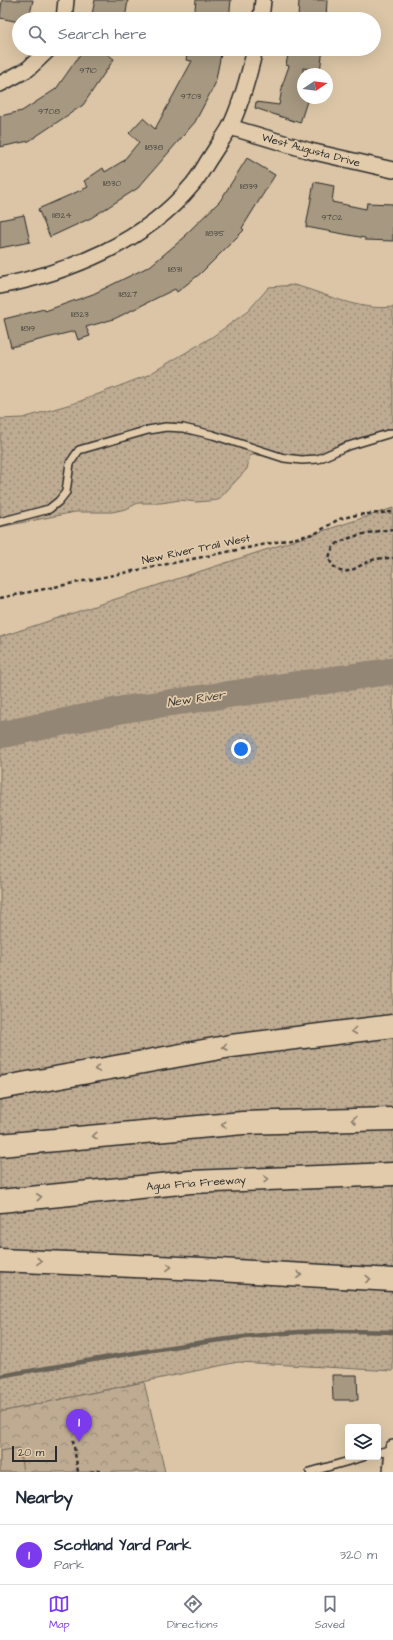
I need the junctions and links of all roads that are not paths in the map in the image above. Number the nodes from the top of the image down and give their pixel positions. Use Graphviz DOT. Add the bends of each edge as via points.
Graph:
graph roads {
  1 [pos="66,0"];
  2 [pos="263,0"];
  3 [pos="65,12"];
  4 [pos="262,12"];
  5 [pos="42,56"];
  6 [pos="254,56"];
  7 [pos="0,84"];
  8 [pos="230,127"];
  9 [pos="393,170"];
  10 [pos="0,286"];
  11 [pos="391,433"];
  12 [pos="0,522"];
  13 [pos="393,1026"];
  14 [pos="0,1088"];
  15 [pos="393,1119"];
  16 [pos="0,1145"];
  17 [pos="393,1174"];
  18 [pos="0,1201"];
  19 [pos="0,1260"];
  20 [pos="393,1280"];
  21 [pos="393,1448"];
  22 [pos="381,1452"];
  23 [pos="352,1460"];
  24 [pos="310,1472"];
  25 [pos="391,1472"];
  1 -- 3 [label="street"];
  2 -- 4 [label="street"];
  5 -- 7 [label="street" via="28,70"];
  6 -- 8 [label="street"];
  8 -- 9 [label="street, West Augusta Drive" via="310,151"];
  8 -- 10 [label="street" via="192,185 143,230 62,270"];
  11 -- 12 [label="lane" via="345,447 318,459 302,460 284,458 183,428 148,430 79,450 70,463 66,492 59,502 49,510"];
  13 -- 14 [label="highway, one-way" via="231,1046"];
  15 -- 16 [label="highway, one-way" via="243,1123"];
  18 -- 17 [label="highway, Agua Fria Freeway, one-way" via="190,1182"];
  19 -- 20 [label="highway, one-way"];
  21 -- 22 [label="lane"];
  21 -- 25 [label="street"];
  23 -- 24 [label="lane"];
}
